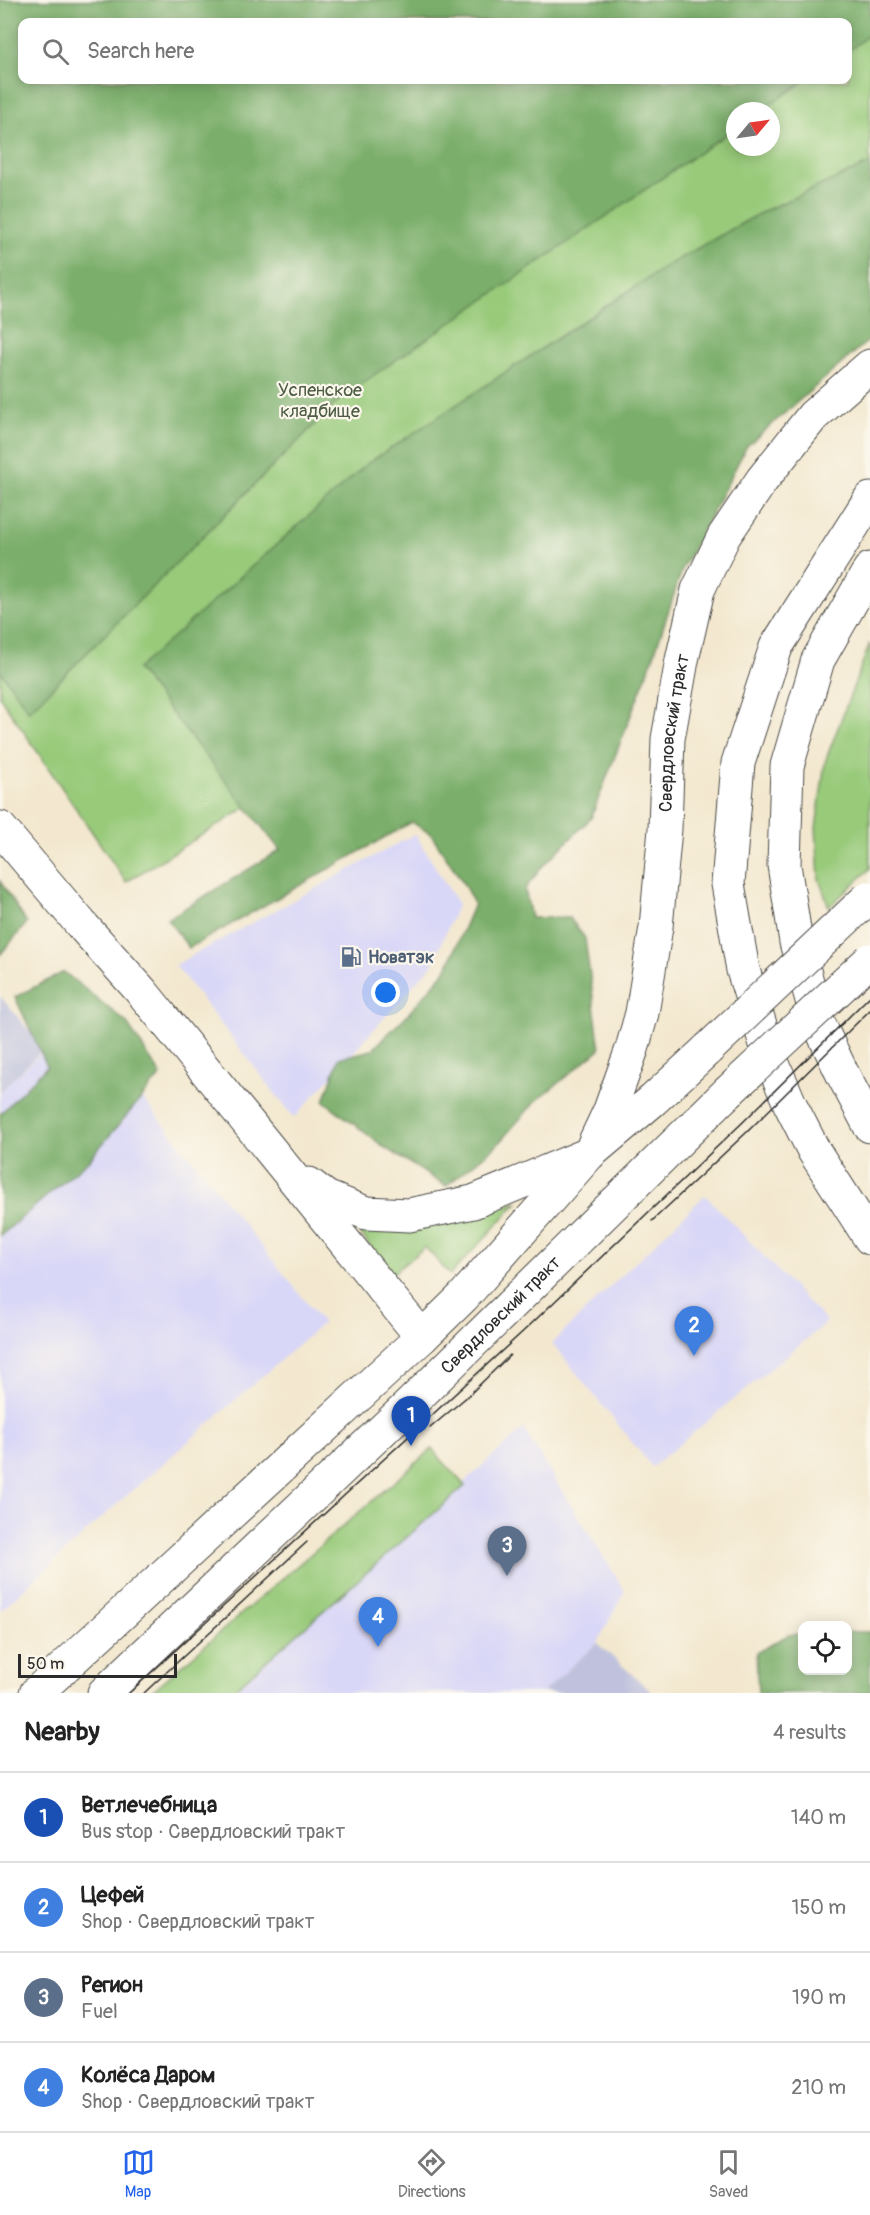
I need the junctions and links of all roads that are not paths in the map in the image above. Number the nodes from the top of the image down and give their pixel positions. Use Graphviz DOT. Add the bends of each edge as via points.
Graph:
graph roads {
  1 [pos="870,366"];
  2 [pos="870,499"];
  3 [pos="870,569"];
  4 [pos="0,828"];
  5 [pos="869,897"];
  6 [pos="870,960"];
  7 [pos="870,1126"];
  8 [pos="589,1154"];
  9 [pos="284,1165"];
  10 [pos="870,1238"];
  11 [pos="422,1337"];
  12 [pos="447,1368"];
  13 [pos="36,1693"];
  14 [pos="104,1693"];
  1 -- 8 [label="main road, Свердловский тракт" via="813,416 762,480 724,536 698,590 668,739 656,927 642,1013 610,1110"];
  2 -- 10 [label="main road" via="776,647 738,763 728,884 743,970 770,1057 814,1151"];
  3 -- 7 [label="main road" via="818,660 793,745 787,766 784,865 796,942 818,1022"];
  4 -- 9 [label="main road"];
  5 -- 8 [label="main road, Свердловский тракт, bridge" via="708,1049"];
  6 -- 12 [label="main road, Свердловский тракт, bridge" via="728,1092"];
  8 -- 9 [label="main road" via="473,1202 409,1215 366,1213 326,1197"];
  8 -- 11 [label="main road, Свердловский тракт" via="463,1297"];
  9 -- 11 [label="main road"];
  11 -- 12 [label="main road"];
  11 -- 13 [label="main road, Свердловский тракт"];
  12 -- 14 [label="main road, Свердловский тракт"];
}
